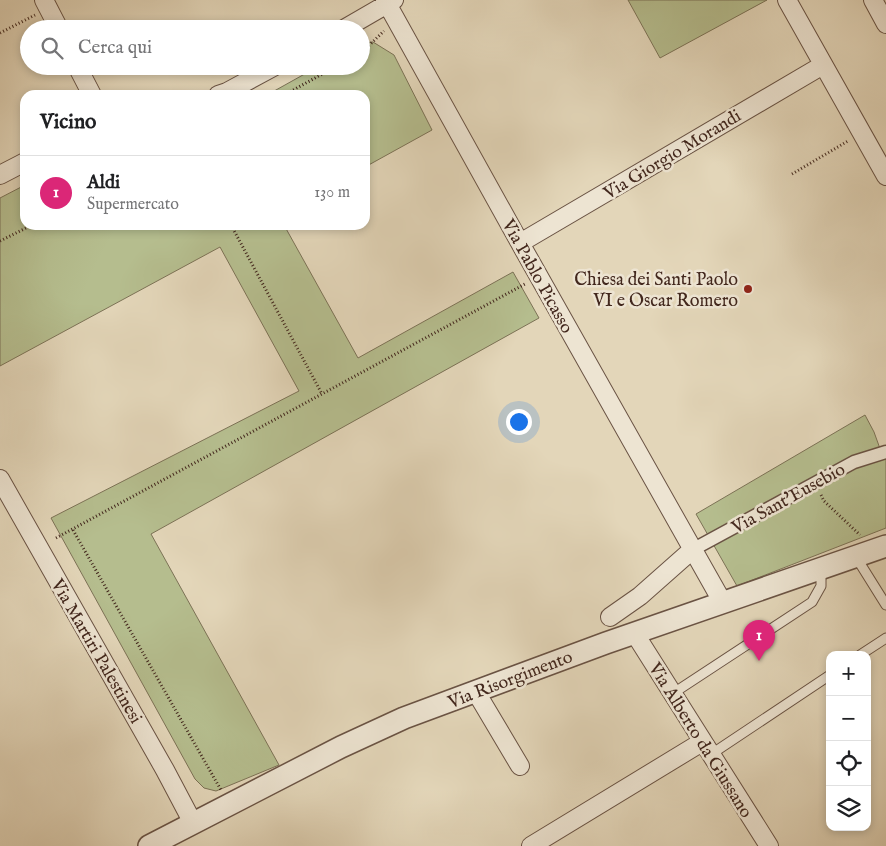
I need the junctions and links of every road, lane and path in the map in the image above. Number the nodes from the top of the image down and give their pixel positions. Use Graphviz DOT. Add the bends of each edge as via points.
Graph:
graph roads {
  1 [pos="787,0"];
  2 [pos="873,0"];
  3 [pos="389,1"];
  4 [pos="47,4"];
  5 [pos="21,20"];
  6 [pos="55,20"];
  7 [pos="358,20"];
  8 [pos="397,20"];
  9 [pos="20,21"];
  10 [pos="886,24"];
  11 [pos="0,33"];
  12 [pos="370,45"];
  13 [pos="824,65"];
  14 [pos="82,75"];
  15 [pos="258,75"];
  16 [pos="321,75"];
  17 [pos="89,90"];
  18 [pos="231,90"];
  19 [pos="293,90"];
  20 [pos="862,134"];
  21 [pos="20,165"];
  22 [pos="792,174"];
  23 [pos="0,175"];
  24 [pos="886,176"];
  25 [pos="22,230"];
  26 [pos="234,230"];
  27 [pos="0,241"];
  28 [pos="520,243"];
  29 [pos="539,277"];
  30 [pos="322,394"];
  31 [pos="886,452"];
  32 [pos="0,480"];
  33 [pos="815,483"];
  34 [pos="73,530"];
  35 [pos="56,538"];
  36 [pos="692,550"];
  37 [pos="871,551"];
  38 [pos="821,569"];
  39 [pos="723,603"];
  40 [pos="886,605"];
  41 [pos="610,617"];
  42 [pos="635,634"];
  43 [pos="886,638"];
  44 [pos="866,651"];
  45 [pos="826,677"];
  46 [pos="476,692"];
  47 [pos="672,694"];
  48 [pos="706,748"];
  49 [pos="520,766"];
  50 [pos="223,792"];
  51 [pos="193,824"];
  52 [pos="149,846"];
  53 [pos="531,846"];
  54 [pos="769,846"];
  1 -- 13 [label="street"];
  2 -- 10 [label="street"];
  3 -- 7 [label="street"];
  3 -- 8 [label="street, Via Pablo Picasso"];
  4 -- 5 [label="path"];
  4 -- 6 [label="street"];
  8 -- 12 [label="path"];
  8 -- 28 [label="street, Via Pablo Picasso"];
  9 -- 11 [label="path"];
  13 -- 20 [label="street"];
  13 -- 28 [label="street, Via Giorgio Morandi"];
  14 -- 17 [label="street"];
  15 -- 18 [label="street"];
  16 -- 19 [label="path"];
  20 -- 22 [label="path"];
  20 -- 24 [label="street"];
  21 -- 23 [label="street"];
  25 -- 27 [label="path"];
  26 -- 30 [label="path"];
  28 -- 29 [label="street, Via Pablo Picasso"];
  29 -- 30 [label="path"];
  29 -- 36 [label="street, Via Pablo Picasso"];
  30 -- 34 [label="path"];
  31 -- 33 [label="street, Via Sant'Eusebio" via="854,462"];
  32 -- 51 [label="street, Via Martiri Palestinesi"];
  33 -- 36 [label="street, Via Sant'Eusebio"];
  33 -- 37 [label="path" via="824,501 868,542"];
  34 -- 35 [label="path"];
  34 -- 50 [label="path"];
  36 -- 39 [label="street"];
  36 -- 41 [label="street, Via Sant'Eusebio" via="640,596"];
  37 -- 38 [label="street, Via Risorgimento"];
  37 -- 40 [label="lane"];
  38 -- 39 [label="street, Via Risorgimento"];
  38 -- 47 [label="lane" via="821,586 812,602"];
  39 -- 42 [label="street, Via Risorgimento"];
  42 -- 46 [label="street, Via Risorgimento"];
  42 -- 47 [label="street, Via Alberto da Giussano"];
  43 -- 44 [label="lane"];
  45 -- 48 [label="lane"];
  46 -- 49 [label="street"];
  46 -- 51 [label="street, Via Risorgimento" via="366,735"];
  47 -- 48 [label="street, Via Alberto da Giussano"];
  48 -- 53 [label="street"];
  48 -- 54 [label="street, Via Alberto da Giussano"];
  51 -- 52 [label="street, Via Risorgimento"];
}
